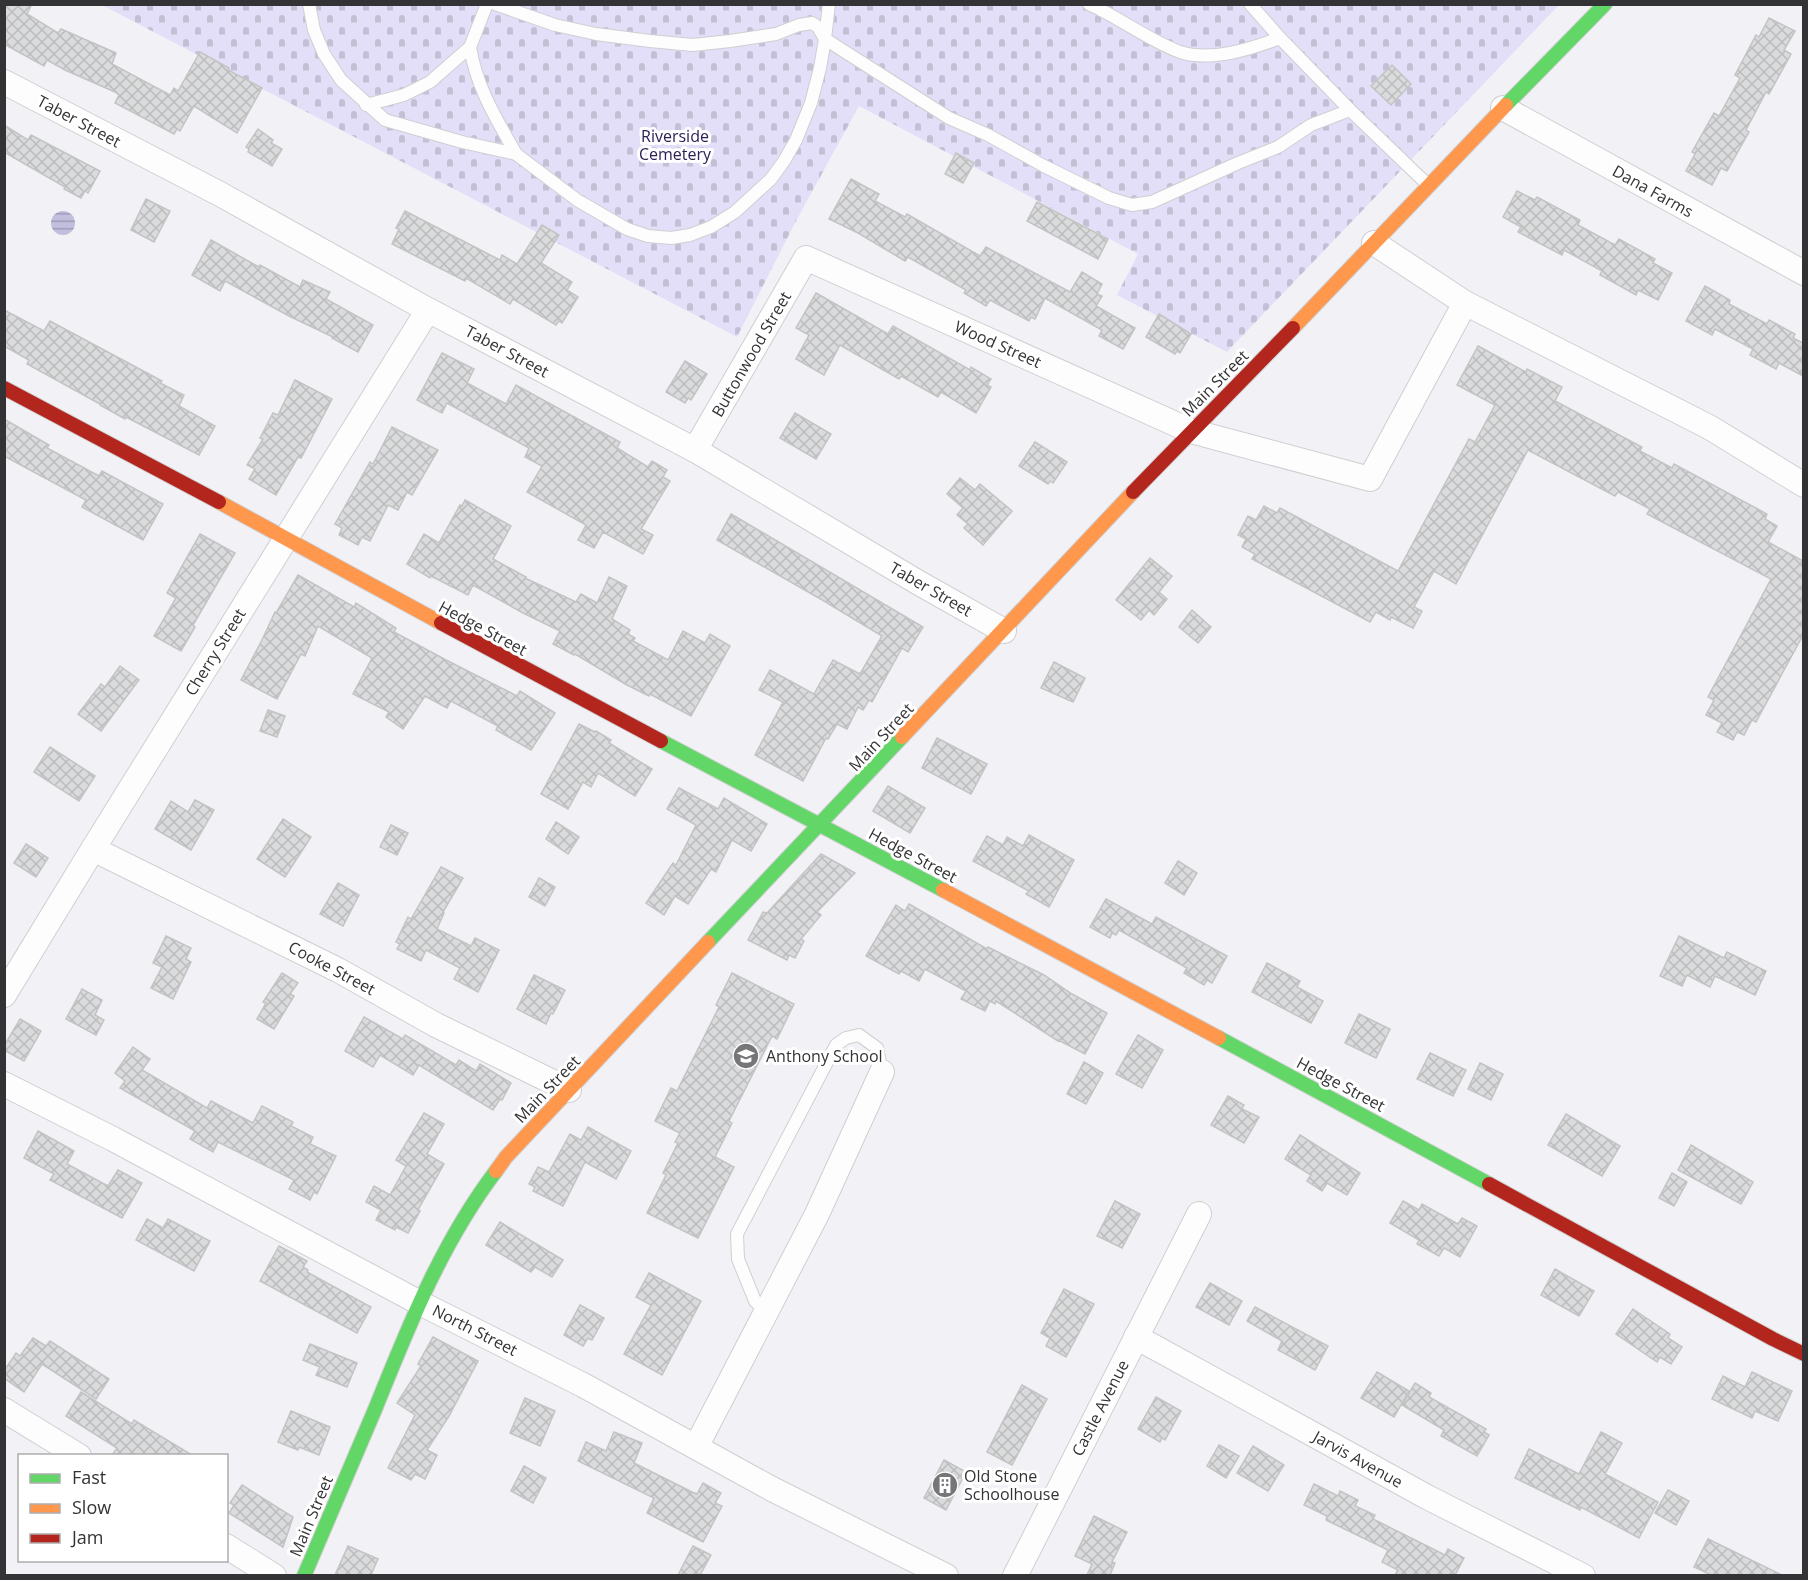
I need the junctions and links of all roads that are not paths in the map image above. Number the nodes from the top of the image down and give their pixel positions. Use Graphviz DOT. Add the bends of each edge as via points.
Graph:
graph roads {
  1 [pos="309,4"];
  2 [pos="487,4"];
  3 [pos="495,4"];
  4 [pos="829,4"];
  5 [pos="1089,4"];
  6 [pos="1250,4"];
  7 [pos="1605,4"];
  8 [pos="1280,38"];
  9 [pos="825,39"];
  10 [pos="470,47"];
  11 [pos="4,82"];
  12 [pos="366,105"];
  13 [pos="1503,108"];
  14 [pos="1350,110"];
  15 [pos="516,154"];
  16 [pos="1428,186"];
  17 [pos="1374,243"];
  18 [pos="806,258"];
  19 [pos="1803,273"];
  20 [pos="1465,303"];
  21 [pos="428,310"];
  22 [pos="4,388"];
  23 [pos="1191,431"];
  24 [pos="695,450"];
  25 [pos="1803,485"];
  26 [pos="285,540"];
  27 [pos="1004,631"];
  28 [pos="821,825"];
  29 [pos="93,849"];
  30 [pos="4,995"];
  31 [pos="882,1072"];
  32 [pos="4,1084"];
  33 [pos="569,1090"];
  34 [pos="1199,1214"];
  35 [pos="420,1303"];
  36 [pos="766,1311"];
  37 [pos="1136,1337"];
  38 [pos="1803,1354"];
  39 [pos="4,1410"];
  40 [pos="696,1447"];
  41 [pos="77,1454"];
  42 [pos="228,1547"];
  43 [pos="274,1575"];
  44 [pos="304,1575"];
  45 [pos="946,1575"];
  46 [pos="1015,1575"];
  47 [pos="1583,1575"];
  1 -- 12 [label="lane" via="324,54 341,80"];
  2 -- 10 [label="lane"];
  3 -- 9 [label="lane" via="555,25 650,41 693,45 721,42 776,34 812,23"];
  4 -- 9 [label="lane"];
  5 -- 8 [label="lane" via="1183,53 1249,50"];
  6 -- 8 [label="lane"];
  7 -- 13 [label="main road, Main Street"];
  8 -- 14 [label="lane"];
  9 -- 14 [label="lane" via="949,118 1109,198 1132,205 1152,202 1278,147 1311,126"];
  9 -- 15 [label="lane" via="811,103 784,161 735,213 690,235 648,236 627,229 577,200"];
  10 -- 12 [label="lane" via="430,82 404,95"];
  10 -- 15 [label="lane" via="485,98"];
  11 -- 21 [label="street, Taber Street"];
  12 -- 15 [label="lane" via="385,120"];
  13 -- 16 [label="main road, Main Street"];
  13 -- 19 [label="street, Dana Farms"];
  14 -- 16 [label="lane"];
  16 -- 17 [label="main road, Main Street"];
  17 -- 20 [label="street"];
  17 -- 23 [label="main road, Main Street"];
  18 -- 23 [label="street, Wood Street"];
  18 -- 24 [label="street, Buttonwood Street"];
  20 -- 23 [label="street, Wood Street" via="1370,479"];
  20 -- 25 [label="street" via="1709,427"];
  21 -- 24 [label="street, Taber Street"];
  21 -- 26 [label="street, Cherry Street"];
  22 -- 26 [label="main road, Hedge Street"];
  23 -- 27 [label="main road, Main Street"];
  24 -- 27 [label="street, Taber Street"];
  26 -- 28 [label="main road, Hedge Street"];
  26 -- 29 [label="street, Cherry Street"];
  27 -- 28 [label="main road, Main Street"];
  28 -- 33 [label="main road, Main Street"];
  28 -- 38 [label="main road, Hedge Street"];
  29 -- 30 [label="street, Cherry Street"];
  29 -- 33 [label="street, Cooke Street"];
  31 -- 36 [label="street"];
  31 -- 36 [label="lane" via="877,1048 859,1035 836,1045 738,1234 738,1259 755,1301"];
  32 -- 35 [label="street, North Street"];
  33 -- 35 [label="main road, Main Street" via="506,1157 477,1195"];
  34 -- 37 [label="street, Castle Avenue"];
  35 -- 40 [label="street, North Street"];
  35 -- 44 [label="main road, Main Street"];
  36 -- 40 [label="street"];
  37 -- 46 [label="street, Castle Avenue"];
  37 -- 47 [label="street, Jarvis Avenue" via="1427,1497"];
  39 -- 41 [label="street"];
  40 -- 45 [label="street, North Street"];
  42 -- 43 [label="street"];
}
